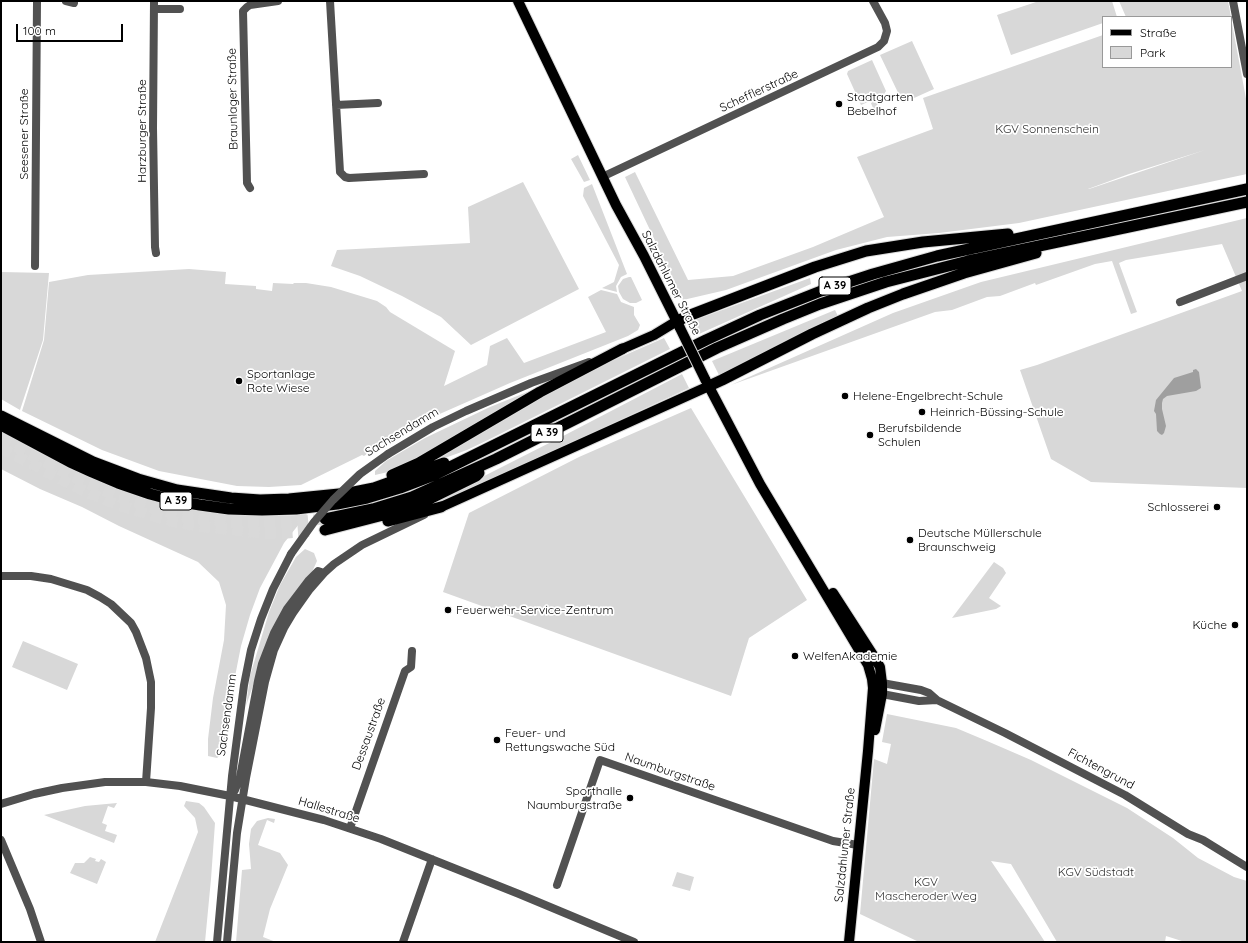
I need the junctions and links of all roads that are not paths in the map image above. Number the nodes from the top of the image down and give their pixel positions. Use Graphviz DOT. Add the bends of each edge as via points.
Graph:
graph roads {
  1 [pos="37,1"];
  2 [pos="278,1"];
  3 [pos="330,1"];
  4 [pos="518,1"];
  5 [pos="873,1"];
  6 [pos="1233,1"];
  7 [pos="154,5"];
  8 [pos="180,9"];
  9 [pos="1247,74"];
  10 [pos="378,103"];
  11 [pos="336,105"];
  12 [pos="424,174"];
  13 [pos="602,178"];
  14 [pos="250,188"];
  15 [pos="1247,190"];
  16 [pos="1247,202"];
  17 [pos="1043,232"];
  18 [pos="1069,239"];
  19 [pos="156,252"];
  20 [pos="35,266"];
  21 [pos="1247,276"];
  22 [pos="1180,302"];
  23 [pos="678,325"];
  24 [pos="622,349"];
  25 [pos="707,382"];
  26 [pos="1,410"];
  27 [pos="1,416"];
  28 [pos="1,425"];
  29 [pos="57,444"];
  30 [pos="483,452"];
  31 [pos="315,496"];
  32 [pos="441,507"];
  33 [pos="324,573"];
  34 [pos="1,576"];
  35 [pos="412,651"];
  36 [pos="878,686"];
  37 [pos="882,694"];
  38 [pos="939,701"];
  39 [pos="868,751"];
  40 [pos="146,782"];
  41 [pos="230,796"];
  42 [pos="242,798"];
  43 [pos="1,804"];
  44 [pos="350,828"];
  45 [pos="1,840"];
  46 [pos="858,845"];
  47 [pos="432,859"];
  48 [pos="1247,867"];
  49 [pos="557,885"];
  50 [pos="41,942"];
  51 [pos="217,942"];
  52 [pos="227,942"];
  53 [pos="403,942"];
  54 [pos="634,942"];
  55 [pos="849,942"];
  1 -- 20 [label="street, Seesener Straße"];
  2 -- 14 [label="street, Braunlager Straße" via="250,5 243,14 247,182"];
  3 -- 11 [label="street"];
  4 -- 13 [label="main road, Salzdahlumer Straße"];
  5 -- 13 [label="street, Schefflerstraße" via="886,23 887,30 884,41 878,47"];
  6 -- 9 [label="street"];
  7 -- 8 [label="street, Harzburger Straße"];
  7 -- 19 [label="street, Harzburger Straße" via="153,136"];
  10 -- 11 [label="street"];
  11 -- 12 [label="street" via="339,168 342,174 349,178"];
  13 -- 23 [label="main road, Salzdahlumer Straße"];
  15 -- 17 [label="highway, A 39"];
  16 -- 18 [label="highway, A 39"];
  17 -- 23 [label="highway" via="931,242 866,251 808,270 688,316"];
  17 -- 30 [label="highway, A 39" via="937,256 873,274 794,302 706,340"];
  18 -- 25 [label="highway" via="1038,252 935,282 868,308 722,380"];
  18 -- 32 [label="highway, A 39" via="930,270 820,304 717,348 496,459 476,476 421,503 391,513 321,526 353,528"];
  21 -- 22 [label="street"];
  23 -- 24 [label="main road, Sachsendamm"];
  23 -- 25 [label="main road, Salzdahlumer Straße, bridge"];
  24 -- 31 [label="highway" via="540,392 419,463 361,486"];
  24 -- 41 [label="street, Sachsendamm, bridge" via="531,383 433,427 388,454 333,500 291,554 270,596 251,650 241,703"];
  25 -- 32 [label="main road, Sachsendamm"];
  25 -- 36 [label="main road, Salzdahlumer Straße" via="760,484"];
  26 -- 29 [label="highway"];
  27 -- 29 [label="highway"];
  28 -- 30 [label="highway, A 39" via="70,462 118,483 176,501 241,509 296,510 367,498 424,480"];
  29 -- 31 [label="highway" via="122,474 177,490 260,500"];
  30 -- 31 [label="highway" via="374,488"];
  32 -- 33 [label="street, Sachsendamm" via="362,545"];
  33 -- 41 [label="street, Sachsendamm" via="318,571 309,580 287,608 274,633 258,681 240,778"];
  33 -- 42 [label="street, Sachsendamm" via="293,612 274,650 265,682"];
  34 -- 40 [label="street" via="51,579 87,590 111,604 131,623 146,658 151,682"];
  35 -- 44 [label="street, Dessaustraße" via="411,667 405,671"];
  36 -- 37 [label="main road, Salzdahlumer Straße"];
  36 -- 37 [label="street" via="921,690 938,700 919,701"];
  36 -- 39 [label="main road, Salzdahlumer Straße"];
  37 -- 39 [label="main road, Salzdahlumer Straße" via="876,730"];
  38 -- 48 [label="street, Fichtengrund" via="1125,795"];
  39 -- 46 [label="main road, Salzdahlumer Straße"];
  40 -- 41 [label="street, Hallestraße"];
  40 -- 43 [label="street, Hallestraße" via="105,782 76,786 34,794"];
  41 -- 42 [label="street, Hallestraße"];
  41 -- 51 [label="street, Sachsendamm"];
  42 -- 44 [label="street, Hallestraße"];
  42 -- 52 [label="street, Sachsendamm"];
  44 -- 47 [label="street, Hallestraße"];
  45 -- 50 [label="street"];
  46 -- 49 [label="street, Naumburgstraße" via="833,841 600,760"];
  46 -- 55 [label="main road, Salzdahlumer Straße"];
  47 -- 53 [label="street"];
  47 -- 54 [label="street, Hallestraße"];
}
